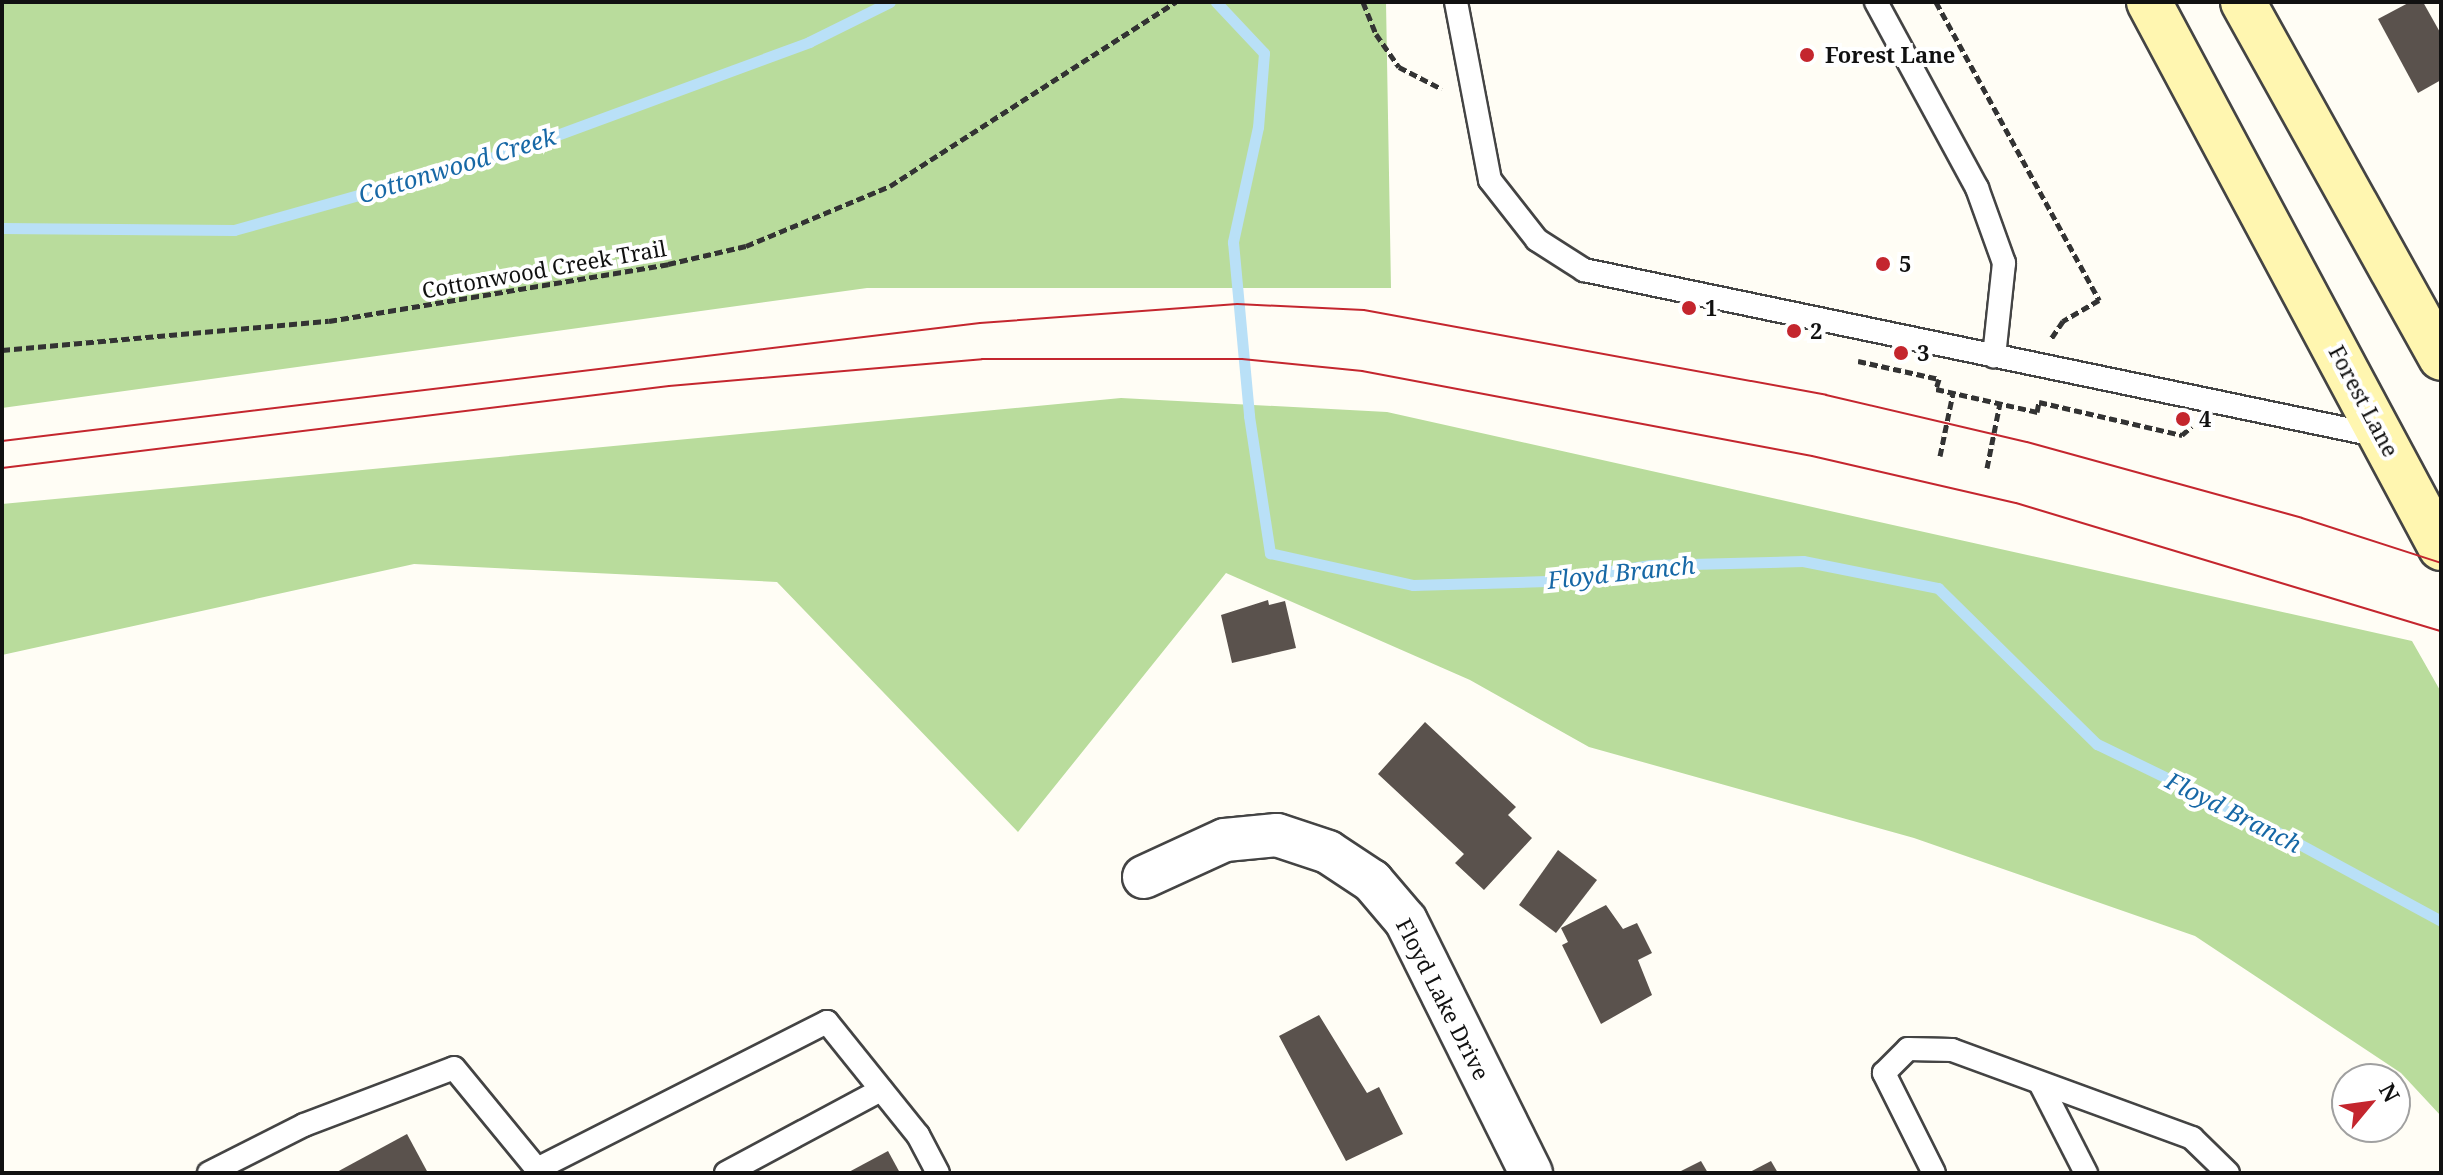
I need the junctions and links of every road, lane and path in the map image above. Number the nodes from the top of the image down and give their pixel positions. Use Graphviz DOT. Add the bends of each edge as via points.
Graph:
graph roads {
  1 [pos="1176,2"];
  2 [pos="1363,2"];
  3 [pos="1456,2"];
  4 [pos="1876,2"];
  5 [pos="1936,2"];
  6 [pos="2149,2"];
  7 [pos="2243,2"];
  8 [pos="1442,89"];
  9 [pos="2,350"];
  10 [pos="1994,356"];
  11 [pos="1845,358"];
  12 [pos="2441,358"];
  13 [pos="2046,366"];
  14 [pos="1953,393"];
  15 [pos="2039,402"];
  16 [pos="2000,403"];
  17 [pos="2198,420"];
  18 [pos="2383,437"];
  19 [pos="1940,456"];
  20 [pos="1987,468"];
  21 [pos="2441,548"];
  22 [pos="1144,877"];
  23 [pos="2041,1085"];
  24 [pos="881,1090"];
  25 [pos="538,1171"];
  26 [pos="209,1173"];
  27 [pos="726,1173"];
  28 [pos="938,1173"];
  29 [pos="1531,1173"];
  30 [pos="1934,1173"];
  31 [pos="2086,1173"];
  32 [pos="2228,1173"];
  1 -- 9 [label="path, Cottonwood Creek Trail" via="890,186 746,246 329,321"];
  2 -- 8 [label="path" via="1376,34 1399,67"];
  3 -- 10 [label="lane" via="1490,180 1537,240 1584,270"];
  4 -- 10 [label="lane" via="1977,188 2004,263"];
  5 -- 13 [label="path" via="2099,300 2063,321 2049,342"];
  6 -- 18 [label="main road, Forest Lane"];
  7 -- 12 [label="main road"];
  10 -- 13 [label="lane"];
  11 -- 14 [label="path" via="1939,379 1936,389"];
  13 -- 15 [label="path"];
  13 -- 18 [label="lane"];
  14 -- 16 [label="path"];
  14 -- 19 [label="path"];
  15 -- 16 [label="path" via="2037,412"];
  15 -- 17 [label="path" via="2182,435"];
  16 -- 20 [label="path"];
  18 -- 21 [label="main road, Forest Lane"];
  22 -- 29 [label="street, Floyd Lake Drive" via="1225,840 1277,835 1328,852 1372,881 1406,921"];
  23 -- 30 [label="lane" via="1952,1050 1908,1049 1884,1073"];
  23 -- 31 [label="lane"];
  23 -- 32 [label="lane" via="2192,1138"];
  24 -- 25 [label="lane" via="827,1022"];
  24 -- 27 [label="lane"];
  24 -- 28 [label="lane" via="918,1135"];
  25 -- 26 [label="lane" via="454,1068 304,1125"];
}
